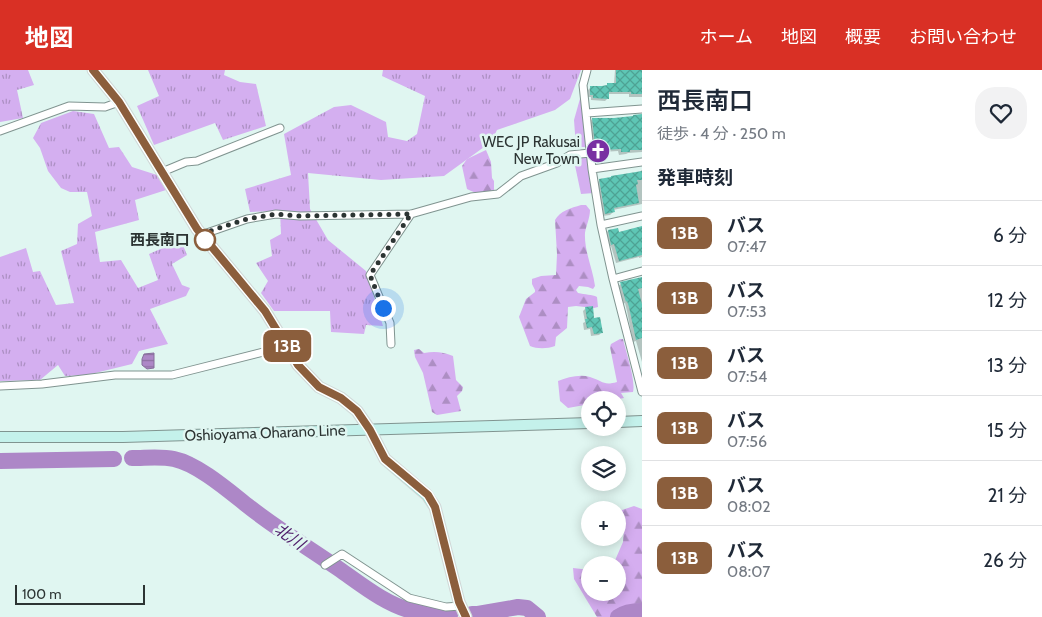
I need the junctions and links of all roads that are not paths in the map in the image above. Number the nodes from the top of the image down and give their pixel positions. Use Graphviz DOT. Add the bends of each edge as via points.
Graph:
graph roads {
  1 [pos="93,70"];
  2 [pos="587,70"];
  3 [pos="119,102"];
  4 [pos="642,109"];
  5 [pos="587,113"];
  6 [pos="280,128"];
  7 [pos="0,131"];
  8 [pos="590,153"];
  9 [pos="642,162"];
  10 [pos="592,169"];
  11 [pos="162,172"];
  12 [pos="411,214"];
  13 [pos="642,216"];
  14 [pos="601,224"];
  15 [pos="201,234"];
  16 [pos="642,271"];
  17 [pos="613,279"];
  18 [pos="392,344"];
  19 [pos="287,346"];
  20 [pos="640,378"];
  21 [pos="0,386"];
  22 [pos="642,392"];
  23 [pos="642,421"];
  24 [pos="626,422"];
  25 [pos="581,423"];
  26 [pos="370,430"];
  27 [pos="0,437"];
  28 [pos="325,565"];
  29 [pos="463,612"];
  1 -- 3 [label="main road"];
  2 -- 5 [label="street" via="583,84"];
  3 -- 7 [label="street" via="105,107 69,106"];
  3 -- 11 [label="main road"];
  4 -- 5 [label="street"];
  5 -- 8 [label="street"];
  6 -- 11 [label="street"];
  8 -- 10 [label="street"];
  8 -- 12 [label="street" via="570,155 521,176 498,194 471,197"];
  9 -- 10 [label="street"];
  10 -- 14 [label="street"];
  11 -- 15 [label="main road"];
  12 -- 15 [label="street" via="276,214 247,219"];
  12 -- 18 [label="street" via="370,275 390,323"];
  13 -- 14 [label="street"];
  14 -- 17 [label="street"];
  15 -- 19 [label="main road" via="265,311"];
  16 -- 17 [label="street"];
  17 -- 20 [label="street"];
  19 -- 21 [label="street" via="172,375 115,375"];
  19 -- 26 [label="main road" via="298,365 319,387 357,411"];
  20 -- 22 [label="street"];
  23 -- 24 [label="main road"];
  25 -- 26 [label="main road, Oshioyama Oharano Line"];
  26 -- 27 [label="main road, Oshioyama Oharano Line"];
  26 -- 29 [label="main road" via="385,459 428,495 435,507"];
  28 -- 29 [label="street" via="342,554 409,598"];
}
